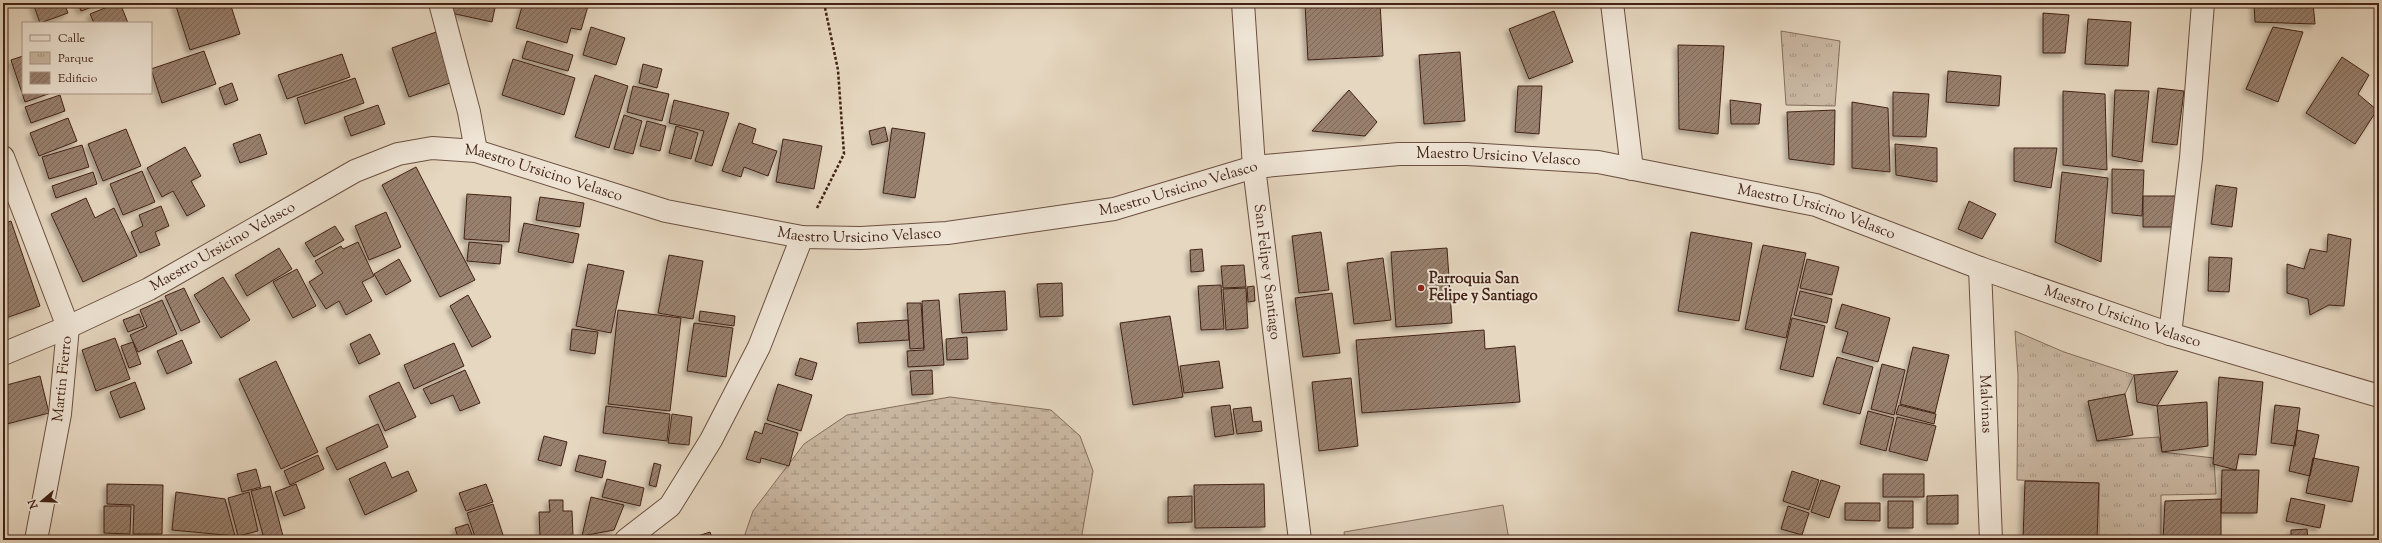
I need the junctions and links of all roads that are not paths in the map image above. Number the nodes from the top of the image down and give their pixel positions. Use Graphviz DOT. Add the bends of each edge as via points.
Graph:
graph roads {
  1 [pos="440,3"];
  2 [pos="1243,3"];
  3 [pos="1612,3"];
  4 [pos="2203,3"];
  5 [pos="476,151"];
  6 [pos="3,157"];
  7 [pos="1254,167"];
  8 [pos="1632,169"];
  9 [pos="802,237"];
  10 [pos="1980,268"];
  11 [pos="68,327"];
  12 [pos="2170,334"];
  13 [pos="3,354"];
  14 [pos="2379,396"];
  15 [pos="36,540"];
  16 [pos="626,540"];
  17 [pos="1300,540"];
  18 [pos="1991,540"];
  1 -- 5 [label="street" via="469,112"];
  2 -- 7 [label="street, San Felipe y Santiago"];
  3 -- 8 [label="street"];
  4 -- 12 [label="street" via="2191,158"];
  5 -- 9 [label="street, Maestro Ursicino Velasco" via="666,211"];
  5 -- 11 [label="street, Maestro Ursicino Velasco" via="432,148 398,154 355,171 149,289"];
  6 -- 11 [label="street, Martin Fierro"];
  7 -- 8 [label="street, Maestro Ursicino Velasco" via="1399,154 1467,154 1598,162"];
  7 -- 9 [label="street, Maestro Ursicino Velasco" via="1114,209 1032,222 947,233 861,238"];
  7 -- 17 [label="street, San Felipe y Santiago"];
  8 -- 10 [label="street, Maestro Ursicino Velasco" via="1816,205"];
  9 -- 16 [label="street" via="759,347 711,440 670,506"];
  10 -- 12 [label="street, Maestro Ursicino Velasco"];
  10 -- 18 [label="street, Malvinas"];
  11 -- 13 [label="street, Maestro Ursicino Velasco"];
  11 -- 15 [label="street, Martin Fierro" via="60,414"];
  12 -- 14 [label="street, Maestro Ursicino Velasco"];
}
